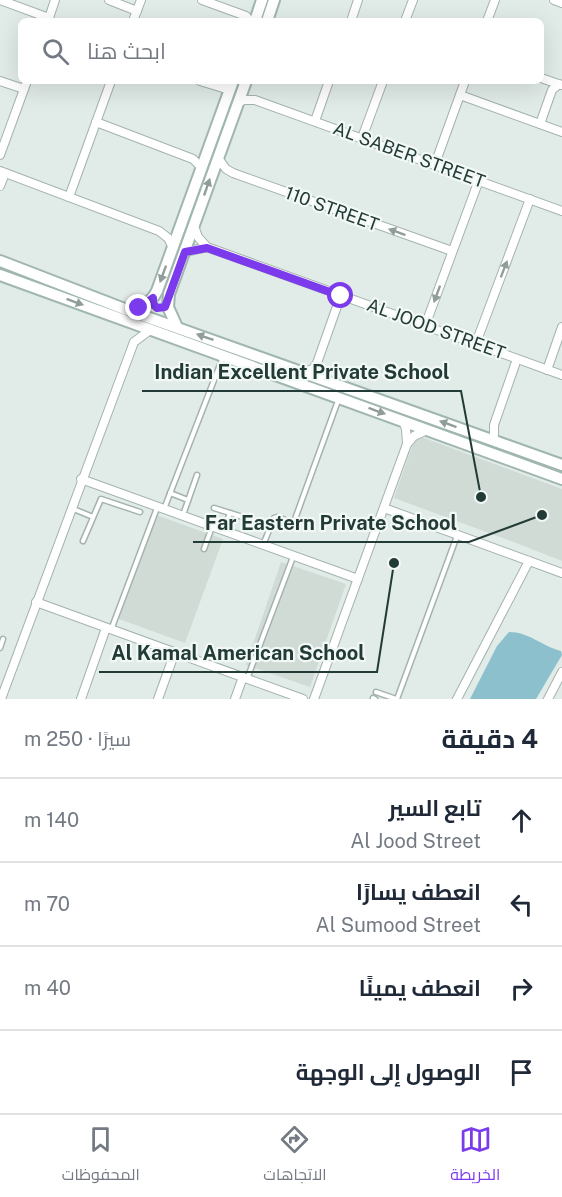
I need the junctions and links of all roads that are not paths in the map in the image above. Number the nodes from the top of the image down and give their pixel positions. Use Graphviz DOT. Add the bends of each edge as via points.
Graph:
graph roads {
  1 [pos="0,0"];
  2 [pos="55,0"];
  3 [pos="109,0"];
  4 [pos="141,0"];
  5 [pos="202,0"];
  6 [pos="262,0"];
  7 [pos="274,0"];
  8 [pos="358,0"];
  9 [pos="413,0"];
  10 [pos="495,0"];
  11 [pos="554,0"];
  12 [pos="562,3"];
  13 [pos="137,10"];
  14 [pos="45,18"];
  15 [pos="48,18"];
  16 [pos="134,18"];
  17 [pos="248,18"];
  18 [pos="254,18"];
  19 [pos="268,18"];
  20 [pos="352,18"];
  21 [pos="406,18"];
  22 [pos="488,18"];
  23 [pos="544,79"];
  24 [pos="0,81"];
  25 [pos="18,84"];
  26 [pos="110,84"];
  27 [pos="210,84"];
  28 [pos="232,84"];
  29 [pos="245,84"];
  30 [pos="245,84"];
  31 [pos="328,84"];
  32 [pos="382,84"];
  33 [pos="464,84"];
  34 [pos="25,85"];
  35 [pos="561,85"];
  36 [pos="460,95"];
  37 [pos="255,100"];
  38 [pos="238,103"];
  39 [pos="315,121"];
  40 [pos="96,122"];
  41 [pos="540,124"];
  42 [pos="562,132"];
  43 [pos="362,138"];
  44 [pos="0,155"];
  45 [pos="218,158"];
  46 [pos="435,164"];
  47 [pos="202,168"];
  48 [pos="2,172"];
  49 [pos="479,180"];
  50 [pos="0,186"];
  51 [pos="69,197"];
  52 [pos="531,199"];
  53 [pos="562,211"];
  54 [pos="194,225"];
  55 [pos="181,226"];
  56 [pos="159,231"];
  57 [pos="173,248"];
  58 [pos="207,248"];
  59 [pos="452,251"];
  60 [pos="185,252"];
  61 [pos="0,261"];
  62 [pos="20,269"];
  63 [pos="2,276"];
  64 [pos="60,284"];
  65 [pos="42,291"];
  66 [pos="341,296"];
  67 [pos="153,298"];
  68 [pos="168,302"];
  69 [pos="127,309"];
  70 [pos="128,322"];
  71 [pos="425,326"];
  72 [pos="177,327"];
  73 [pos="562,327"];
  74 [pos="150,330"];
  75 [pos="134,342"];
  76 [pos="476,344"];
  77 [pos="223,356"];
  78 [pos="517,359"];
  79 [pos="546,370"];
  80 [pos="304,372"];
  81 [pos="562,375"];
  82 [pos="339,397"];
  83 [pos="403,420"];
  84 [pos="428,429"];
  85 [pos="494,441"];
  86 [pos="407,444"];
  87 [pos="562,465"];
  88 [pos="197,476"];
  89 [pos="562,478"];
  90 [pos="81,479"];
  91 [pos="170,493"];
  92 [pos="188,500"];
  93 [pos="71,508"];
  94 [pos="161,508"];
  95 [pos="214,508"];
  96 [pos="384,508"];
  97 [pos="140,512"];
  98 [pos="230,513"];
  99 [pos="183,516"];
  100 [pos="93,517"];
  101 [pos="246,518"];
  102 [pos="212,527"];
  103 [pos="224,531"];
  104 [pos="457,535"];
  105 [pos="83,541"];
  106 [pos="263,545"];
  107 [pos="204,549"];
  108 [pos="293,556"];
  109 [pos="529,561"];
  110 [pos="562,573"];
  111 [pos="358,579"];
  112 [pos="36,602"];
  113 [pos="109,629"];
  114 [pos="3,639"];
  115 [pos="0,648"];
  116 [pos="174,652"];
  117 [pos="562,672"];
  118 [pos="245,678"];
  119 [pos="376,692"];
  120 [pos="1,699"];
  121 [pos="81,699"];
  122 [pos="158,699"];
  123 [pos="235,699"];
  124 [pos="303,699"];
  125 [pos="314,699"];
  126 [pos="397,699"];
  127 [pos="458,699"];
  128 [pos="548,699"];
  1 -- 14 [label="street"];
  2 -- 15 [label="street"];
  3 -- 13 [label="street"];
  4 -- 13 [label="street"];
  5 -- 17 [label="street"];
  6 -- 18 [label="street"];
  7 -- 19 [label="street"];
  8 -- 20 [label="street"];
  9 -- 21 [label="street"];
  10 -- 22 [label="street"];
  11 -- 12 [label="street"];
  13 -- 16 [label="street"];
  23 -- 35 [label="street"];
  24 -- 25 [label="street"];
  26 -- 40 [label="street"];
  27 -- 28 [label="street" via="223,88"];
  28 -- 47 [label="street"];
  29 -- 37 [label="street"];
  30 -- 38 [label="street"];
  31 -- 39 [label="street"];
  32 -- 43 [label="street"];
  33 -- 36 [label="street"];
  34 -- 44 [label="street"];
  35 -- 41 [label="street" via="552,90"];
  36 -- 41 [label="street"];
  36 -- 46 [label="street"];
  37 -- 38 [label="street, AL SABER STREET"];
  37 -- 39 [label="street, AL SABER STREET"];
  38 -- 45 [label="street"];
  39 -- 43 [label="street, AL SABER STREET"];
  40 -- 47 [label="street" via="193,159"];
  40 -- 51 [label="street"];
  41 -- 42 [label="street"];
  43 -- 46 [label="street, AL SABER STREET"];
  54 -- 45 [label="street, one-way"];
  59 -- 45 [label="street, 110 STREET, one-way" via="233,173"];
  46 -- 49 [label="street, AL SABER STREET"];
  47 -- 55 [label="street"];
  48 -- 50 [label="street"];
  48 -- 51 [label="street"];
  49 -- 52 [label="street, AL SABER STREET"];
  49 -- 59 [label="street"];
  51 -- 56 [label="street"];
  52 -- 53 [label="street, AL SABER STREET"];
  76 -- 52 [label="street, one-way"];
  54 -- 58 [label="street"];
  54 -- 60 [label="street"];
  55 -- 56 [label="street"];
  55 -- 57 [label="street"];
  56 -- 57 [label="street"];
  57 -- 67 [label="street, one-way"];
  58 -- 60 [label="street"];
  58 -- 66 [label="street, AL JOOD STREET"];
  59 -- 71 [label="street, one-way"];
  60 -- 68 [label="street"];
  61 -- 62 [label="street"];
  62 -- 63 [label="street" via="17,276"];
  62 -- 64 [label="street"];
  63 -- 65 [label="street"];
  64 -- 65 [label="street" via="45,283"];
  64 -- 69 [label="street"];
  65 -- 70 [label="street, one-way"];
  66 -- 71 [label="street, AL JOOD STREET"];
  66 -- 80 [label="street" via="317,363"];
  67 -- 68 [label="street" via="154,307 160,309"];
  67 -- 69 [label="street" via="139,308"];
  68 -- 72 [label="street"];
  69 -- 72 [label="street"];
  70 -- 74 [label="street"];
  70 -- 75 [label="street"];
  71 -- 76 [label="street, AL JOOD STREET"];
  80 -- 72 [label="street, one-way"];
  73 -- 79 [label="street"];
  74 -- 75 [label="street"];
  74 -- 77 [label="street"];
  75 -- 90 [label="street"];
  76 -- 78 [label="street, AL JOOD STREET"];
  77 -- 82 [label="street"];
  77 -- 91 [label="lane"];
  78 -- 79 [label="street, AL JOOD STREET"];
  78 -- 85 [label="street" via="494,425"];
  79 -- 81 [label="street, AL JOOD STREET"];
  85 -- 80 [label="street, one-way"];
  82 -- 83 [label="street, one-way"];
  82 -- 106 [label="lane" via="295,519 291,522 274,518"];
  83 -- 84 [label="street"];
  83 -- 86 [label="street"];
  84 -- 86 [label="street"];
  84 -- 89 [label="street"];
  85 -- 87 [label="street"];
  86 -- 96 [label="street"];
  88 -- 92 [label="lane"];
  90 -- 93 [label="street"];
  90 -- 94 [label="street"];
  91 -- 92 [label="lane"];
  91 -- 94 [label="lane"];
  92 -- 99 [label="lane"];
  93 -- 100 [label="lane"];
  93 -- 112 [label="street"];
  94 -- 99 [label="street"];
  94 -- 113 [label="lane"];
  95 -- 98 [label="lane"];
  96 -- 104 [label="street"];
  96 -- 111 [label="street"];
  97 -- 100 [label="lane" via="103,499"];
  98 -- 101 [label="lane"];
  98 -- 103 [label="lane"];
  99 -- 102 [label="street"];
  100 -- 105 [label="lane"];
  102 -- 103 [label="street"];
  102 -- 107 [label="lane"];
  103 -- 106 [label="street"];
  104 -- 109 [label="street"];
  104 -- 126 [label="lane"];
  106 -- 108 [label="street"];
  108 -- 111 [label="street"];
  108 -- 118 [label="lane"];
  109 -- 110 [label="street"];
  109 -- 127 [label="street"];
  111 -- 125 [label="street"];
  112 -- 113 [label="street"];
  112 -- 120 [label="street"];
  113 -- 116 [label="street"];
  113 -- 121 [label="street"];
  114 -- 115 [label="lane"];
  116 -- 118 [label="street"];
  116 -- 122 [label="street"];
  117 -- 128 [label="street"];
  118 -- 123 [label="street"];
  118 -- 124 [label="street"];
  119 -- 126 [label="lane"];
}
